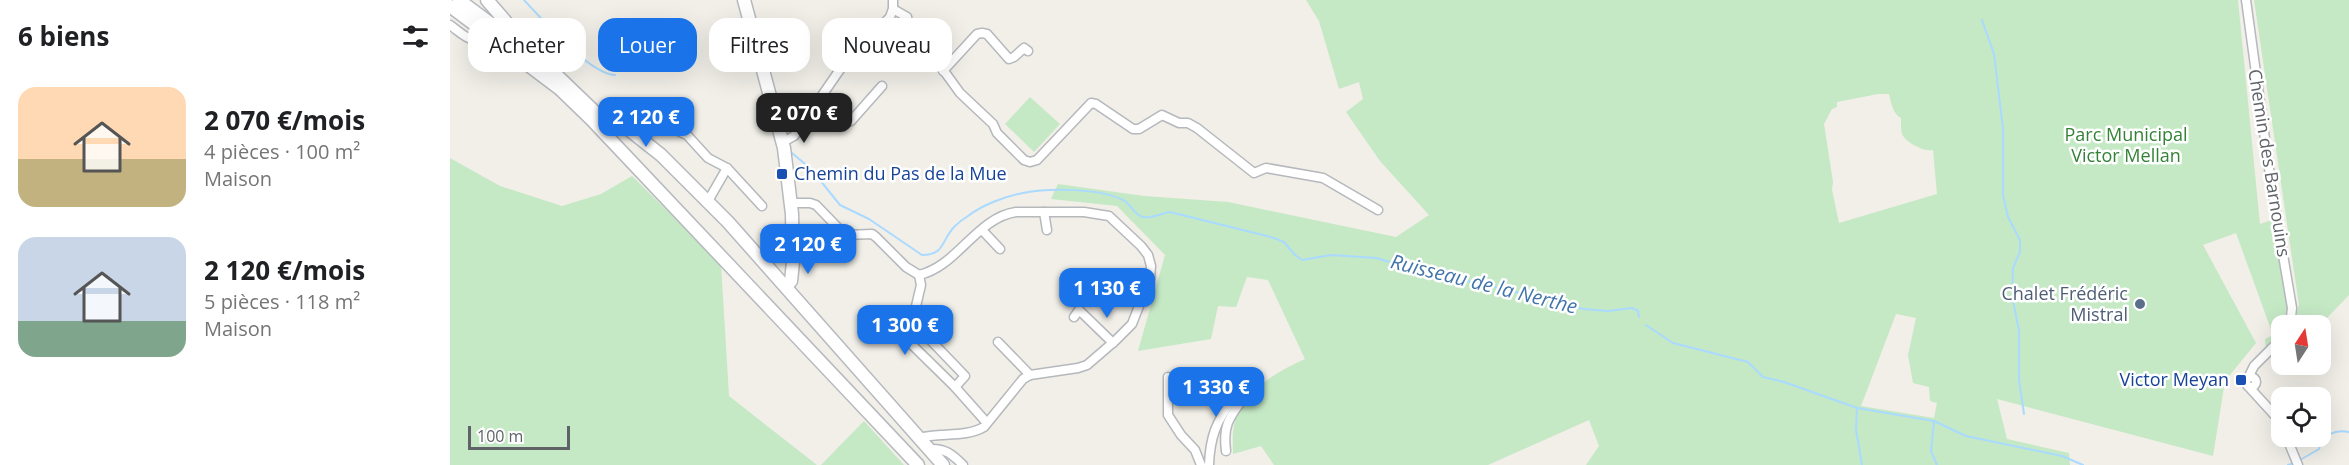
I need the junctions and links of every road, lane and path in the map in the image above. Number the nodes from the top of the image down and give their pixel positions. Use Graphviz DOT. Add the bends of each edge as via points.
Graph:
graph roads {
  1 [pos="459,0"];
  2 [pos="487,0"];
  3 [pos="744,0"];
  4 [pos="2246,0"];
  5 [pos="450,4"];
  6 [pos="893,4"];
  7 [pos="480,18"];
  8 [pos="484,18"];
  9 [pos="492,18"];
  10 [pos="907,18"];
  11 [pos="450,25"];
  12 [pos="468,37"];
  13 [pos="1028,51"];
  14 [pos="952,61"];
  15 [pos="546,72"];
  16 [pos="547,72"];
  17 [pos="549,72"];
  18 [pos="944,72"];
  19 [pos="882,86"];
  20 [pos="819,101"];
  21 [pos="604,116"];
  22 [pos="803,121"];
  23 [pos="779,128"];
  24 [pos="674,129"];
  25 [pos="783,142"];
  26 [pos="727,168"];
  27 [pos="667,198"];
  28 [pos="708,201"];
  29 [pos="790,203"];
  30 [pos="762,206"];
  31 [pos="1378,210"];
  32 [pos="1044,212"];
  33 [pos="982,230"];
  34 [pos="1047,230"];
  35 [pos="1000,249"];
  36 [pos="791,251"];
  37 [pos="774,273"];
  38 [pos="919,275"];
  39 [pos="786,286"];
  40 [pos="2291,315"];
  41 [pos="1074,317"];
  42 [pos="913,320"];
  43 [pos="999,342"];
  44 [pos="1113,343"];
  45 [pos="2271,350"];
  46 [pos="1030,375"];
  47 [pos="1168,376"];
  48 [pos="955,387"];
  49 [pos="2271,411"];
  50 [pos="987,423"];
  51 [pos="919,438"];
  52 [pos="2291,447"];
  53 [pos="928,449"];
  54 [pos="1226,451"];
  55 [pos="918,465"];
  56 [pos="943,465"];
  57 [pos="963,465"];
  58 [pos="1202,465"];
  59 [pos="1209,465"];
  60 [pos="2298,465"];
  1 -- 8 [label="street"];
  2 -- 9 [label="street"];
  3 -- 23 [label="street"];
  4 -- 40 [label="street, Chemin des Barnouins"];
  5 -- 7 [label="street"];
  6 -- 10 [label="street"];
  6 -- 20 [label="street" via="890,17 841,68"];
  11 -- 12 [label="street"];
  13 -- 14 [label="street" via="1024,48 1009,59 982,33"];
  15 -- 27 [label="street"];
  16 -- 21 [label="street" via="591,114"];
  17 -- 21 [label="street"];
  18 -- 31 [label="street" via="997,133 1030,162 1037,160 1091,103 1133,129 1162,115 1188,123 1250,171 1266,168 1323,178"];
  19 -- 20 [label="street" via="846,123"];
  20 -- 22 [label="street"];
  21 -- 27 [label="street"];
  21 -- 28 [label="street" via="661,155"];
  22 -- 23 [label="street"];
  22 -- 25 [label="street" via="794,136"];
  23 -- 25 [label="street"];
  24 -- 26 [label="street" via="687,135 708,158"];
  25 -- 29 [label="street"];
  26 -- 28 [label="street"];
  26 -- 30 [label="street"];
  27 -- 55 [label="street"];
  28 -- 37 [label="street"];
  29 -- 36 [label="street"];
  29 -- 38 [label="street" via="816,205 845,235 872,234"];
  32 -- 33 [label="street" via="1005,214"];
  32 -- 34 [label="street"];
  32 -- 44 [label="street" via="1109,216 1148,255 1150,278 1132,324"];
  33 -- 35 [label="street"];
  33 -- 38 [label="street" via="937,267"];
  36 -- 37 [label="street" via="789,260"];
  36 -- 39 [label="street" via="793,275"];
  37 -- 39 [label="street"];
  38 -- 42 [label="street" via="921,285"];
  39 -- 51 [label="street"];
  41 -- 44 [label="street" via="1079,310"];
  42 -- 48 [label="street" via="965,376"];
  42 -- 48 [label="street" via="900,333"];
  43 -- 46 [label="street"];
  44 -- 46 [label="street" via="1087,365"];
  45 -- 49 [label="street" via="2260,361 2251,382"];
  46 -- 50 [label="street"];
  47 -- 58 [label="street" via="1167,415"];
  48 -- 50 [label="street"];
  50 -- 51 [label="street" via="975,432"];
  51 -- 53 [label="street"];
  52 -- 60 [label="street"];
  53 -- 56 [label="street"];
  53 -- 57 [label="street" via="941,448"];
  54 -- 59 [label="street" via="1224,433 1248,386 1227,408 1213,431"];
}
